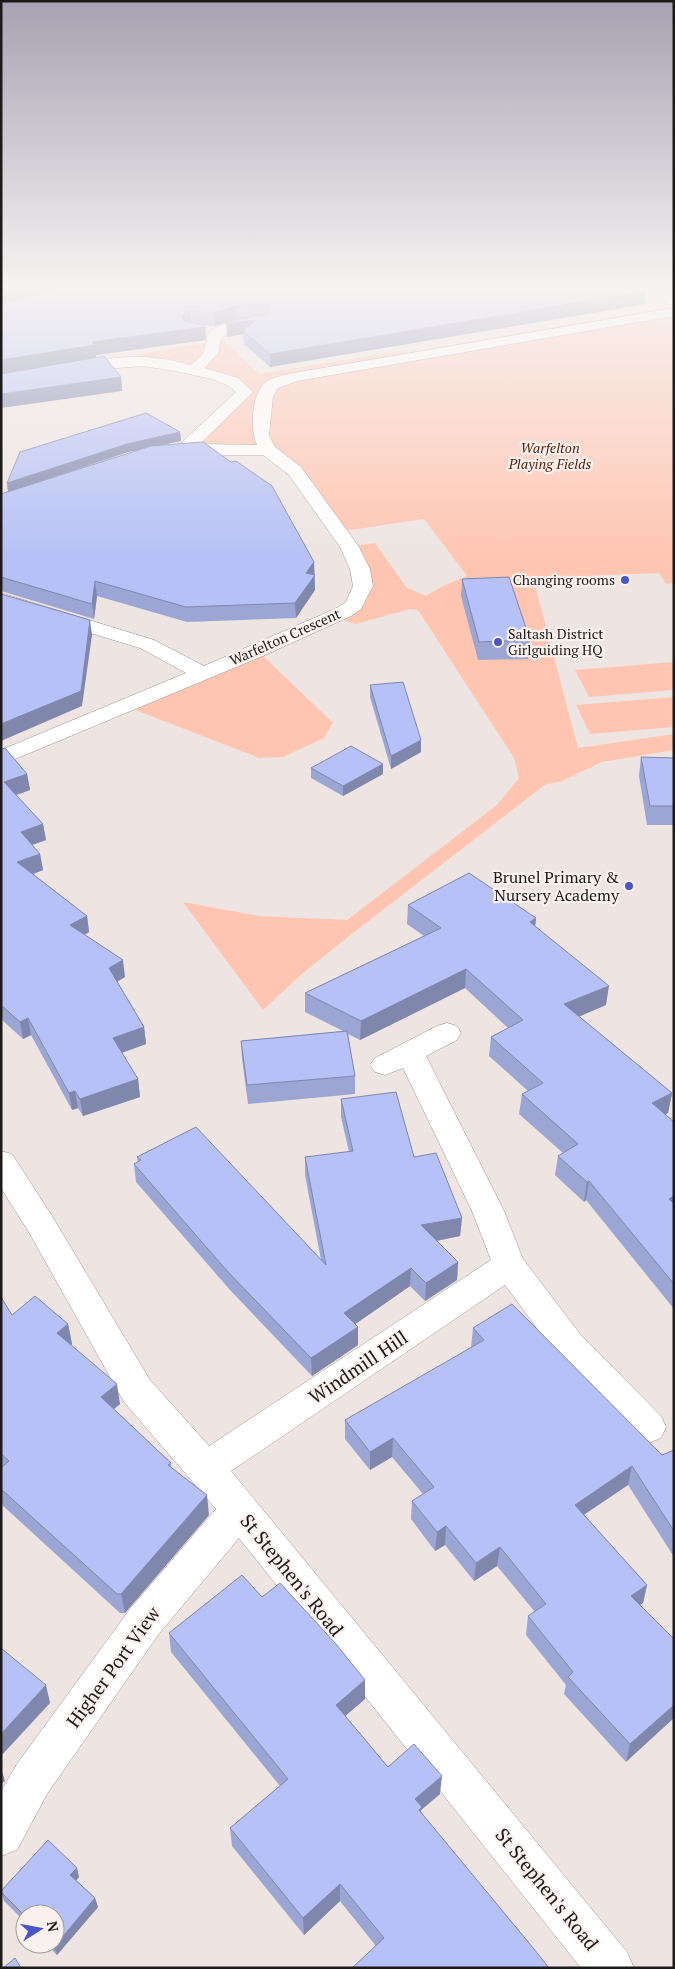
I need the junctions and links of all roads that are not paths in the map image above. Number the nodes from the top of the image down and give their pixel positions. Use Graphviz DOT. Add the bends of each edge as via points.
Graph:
graph roads {
  1 [pos="20,378"];
  2 [pos="225,378"];
  3 [pos="292,378"];
  4 [pos="1,381"];
  5 [pos="186,448"];
  6 [pos="267,450"];
  7 [pos="159,452"];
  8 [pos="1,599"];
  9 [pos="201,673"];
  10 [pos="1,758"];
  11 [pos="447,1033"];
  12 [pos="1,1162"];
  13 [pos="509,1265"];
  14 [pos="648,1427"];
  15 [pos="206,1468"];
  16 [pos="239,1510"];
  17 [pos="1,1834"];
  18 [pos="611,1968"];
  1 -- 4 [label="street"];
  2 -- 5 [label="street" via="239,384 245,392"];
  3 -- 6 [label="street" via="272,385 265,396 261,435"];
  5 -- 6 [label="street" via="246,452"];
  5 -- 7 [label="street"];
  6 -- 9 [label="street, Warfelton Crescent" via="294,471 349,547 360,569 363,586 354,605 344,612"];
  8 -- 9 [label="street" via="147,644"];
  9 -- 10 [label="street, Warfelton Crescent"];
  11 -- 13 [label="street" via="398,1059 484,1203"];
  12 -- 15 [label="street, St Stephen's Road" via="137,1391"];
  13 -- 14 [label="street" via="568,1344"];
  13 -- 15 [label="street, Windmill Hill"];
  15 -- 16 [label="street, St Stephen's Road"];
  16 -- 17 [label="street, Higher Port View" via="144,1622 32,1779"];
  16 -- 18 [label="street, St Stephen's Road"];
}
